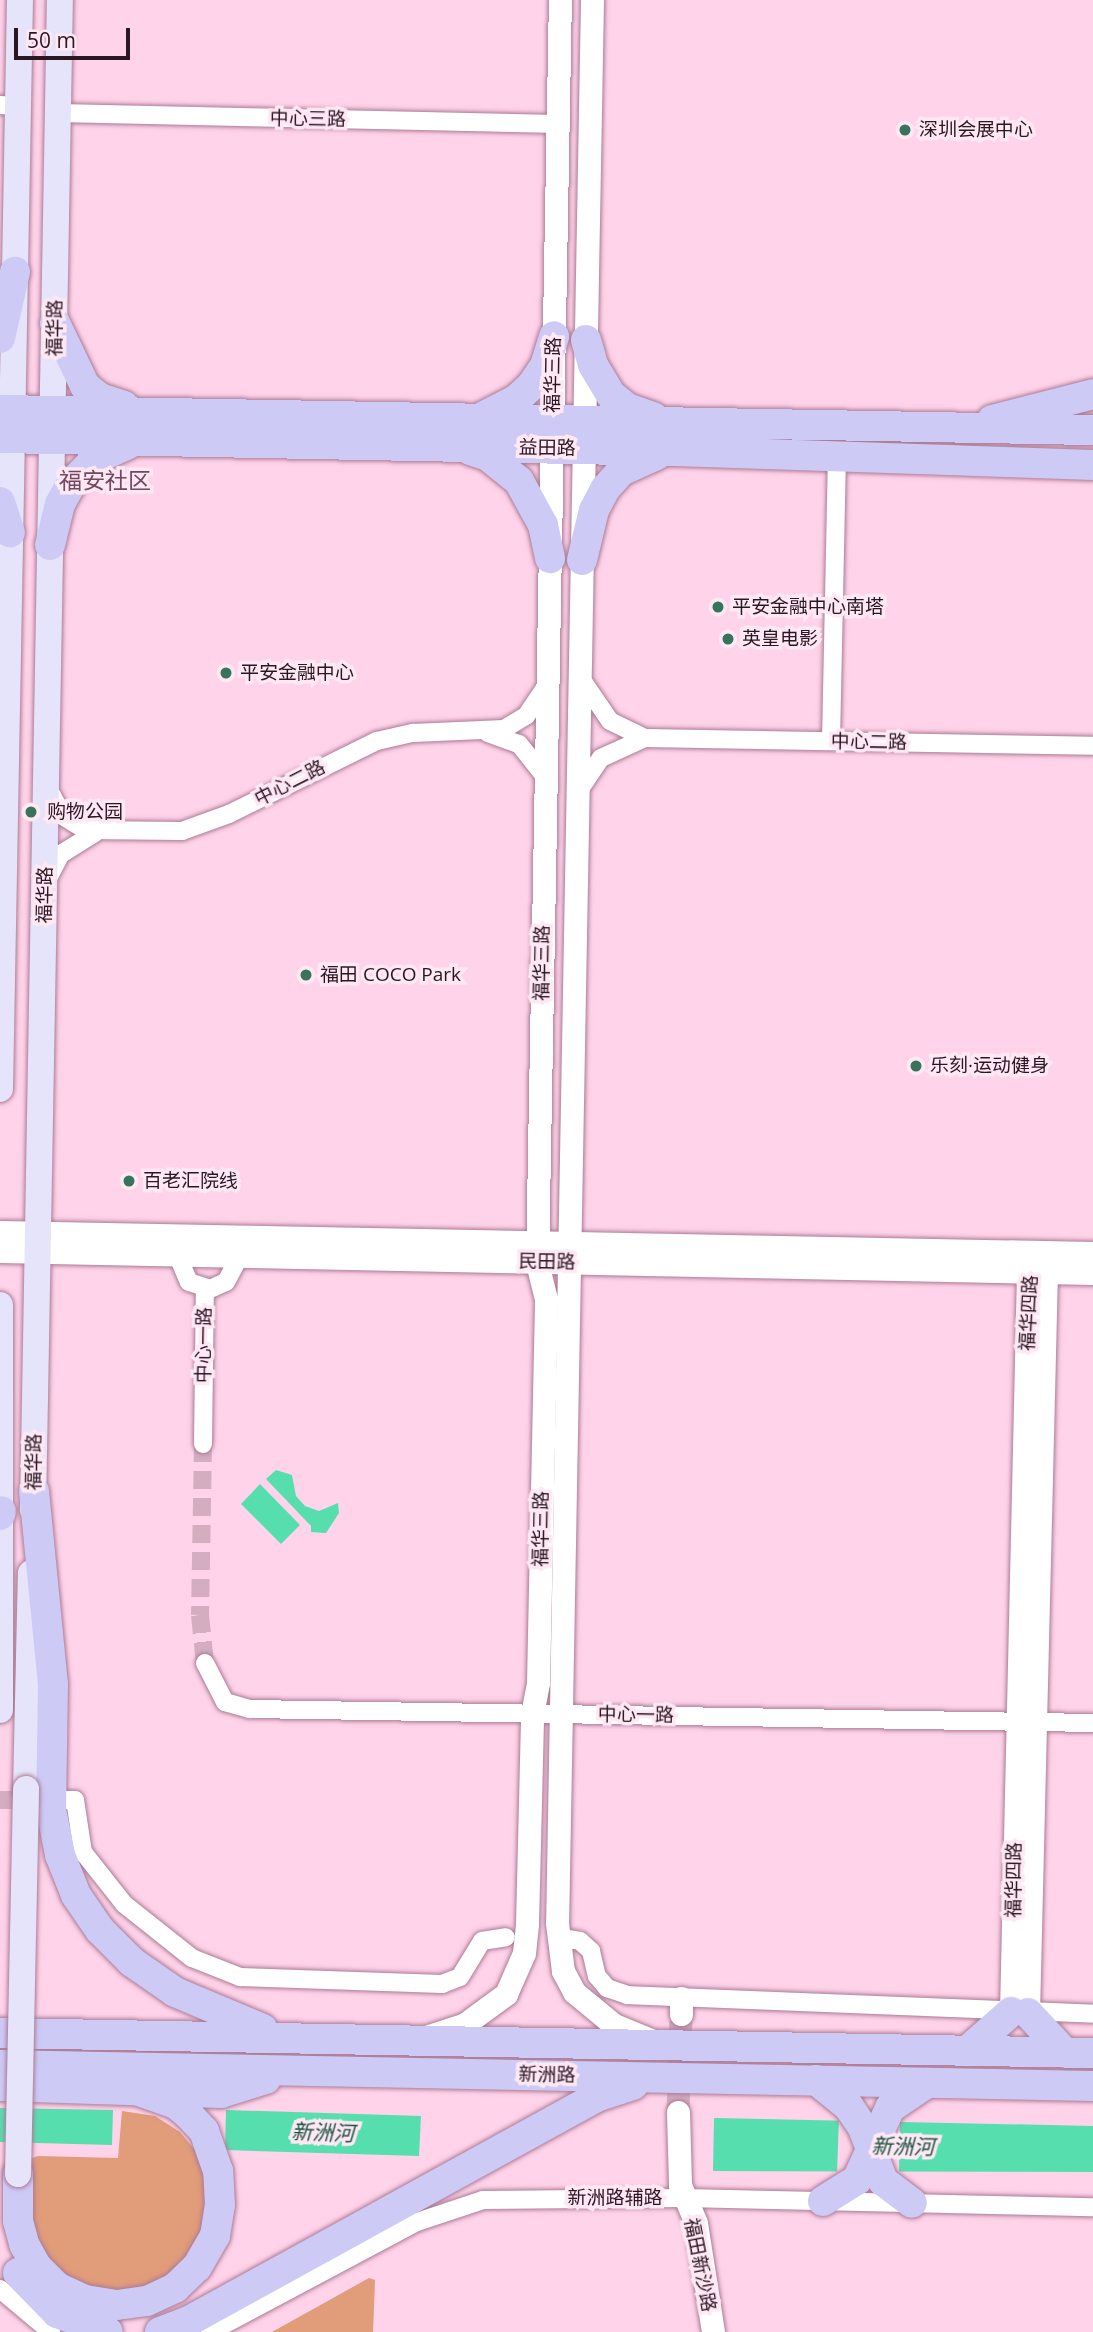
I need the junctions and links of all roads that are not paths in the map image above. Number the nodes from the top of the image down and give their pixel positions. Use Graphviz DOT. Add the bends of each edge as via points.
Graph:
graph roads {
  1 [pos="20,0"];
  2 [pos="60,0"];
  3 [pos="560,0"];
  4 [pos="592,0"];
  5 [pos="9,105"];
  6 [pos="58,113"];
  7 [pos="558,124"];
  8 [pos="15,272"];
  9 [pos="55,323"];
  10 [pos="554,336"];
  11 [pos="0,338"];
  12 [pos="586,340"];
  13 [pos="1093,394"];
  14 [pos="480,418"];
  15 [pos="6,424"];
  16 [pos="53,425"];
  17 [pos="144,427"];
  18 [pos="975,428"];
  19 [pos="1093,430"];
  20 [pos="552,434"];
  21 [pos="584,434"];
  22 [pos="676,436"];
  23 [pos="460,447"];
  24 [pos="837,455"];
  25 [pos="1093,465"];
  26 [pos="0,502"];
  27 [pos="10,532"];
  28 [pos="50,545"];
  29 [pos="550,558"];
  30 [pos="582,560"];
  31 [pos="580,677"];
  32 [pos="548,683"];
  33 [pos="485,732"];
  34 [pos="645,738"];
  35 [pos="831,741"];
  36 [pos="1093,746"];
  37 [pos="546,778"];
  38 [pos="47,786"];
  39 [pos="3,788"];
  40 [pos="578,797"];
  41 [pos="95,833"];
  42 [pos="2,857"];
  43 [pos="45,885"];
  44 [pos="0,1088"];
  45 [pos="0,1232"];
  46 [pos="38,1242"];
  47 [pos="0,1251"];
  48 [pos="537,1252"];
  49 [pos="569,1252"];
  50 [pos="1093,1253"];
  51 [pos="177,1254"];
  52 [pos="240,1256"];
  53 [pos="1037,1265"];
  54 [pos="1093,1273"];
  55 [pos="205,1289"];
  56 [pos="0,1305"];
  57 [pos="203,1444"];
  58 [pos="34,1491"];
  59 [pos="1,1502"];
  60 [pos="205,1663"];
  61 [pos="0,1710"];
  62 [pos="532,1714"];
  63 [pos="561,1715"];
  64 [pos="1026,1722"];
  65 [pos="1093,1723"];
  66 [pos="61,1800"];
  67 [pos="563,1931"];
  68 [pos="506,1937"];
  69 [pos="1019,2013"];
  70 [pos="1093,2014"];
  71 [pos="0,2034"];
  72 [pos="293,2039"];
  73 [pos="405,2041"];
  74 [pos="665,2045"];
  75 [pos="967,2051"];
  76 [pos="1079,2053"];
  77 [pos="0,2065"];
  78 [pos="293,2071"];
  79 [pos="672,2078"];
  80 [pos="816,2080"];
  81 [pos="927,2082"];
  82 [pos="0,2086"];
  83 [pos="1093,2086"];
  84 [pos="136,2090"];
  85 [pos="678,2112"];
  86 [pos="870,2119"];
  87 [pos="18,2175"];
  88 [pos="870,2181"];
  89 [pos="684,2199"];
  90 [pos="823,2201"];
  91 [pos="912,2203"];
  92 [pos="1093,2207"];
  93 [pos="0,2235"];
  94 [pos="5,2294"];
  95 [pos="51,2332"];
  96 [pos="108,2332"];
  97 [pos="160,2332"];
  98 [pos="210,2332"];
  99 [pos="701,2332"];
  100 [pos="713,2332"];
  1 -- 5 [label="main road"];
  2 -- 6 [label="main road, 福华路"];
  3 -- 7 [label="street, 福华三路"];
  4 -- 12 [label="street, 福华三路"];
  5 -- 8 [label="main road"];
  6 -- 7 [label="street, 中心三路"];
  6 -- 9 [label="main road, 福华路"];
  7 -- 10 [label="street, 福华三路"];
  8 -- 11 [label="main road"];
  8 -- 15 [label="main road"];
  9 -- 16 [label="main road, 福华路"];
  9 -- 17 [label="main road" via="85,386"];
  10 -- 14 [label="main road" via="545,366 532,385 508,405"];
  10 -- 20 [label="street, 福华三路"];
  12 -- 21 [label="street, 福华三路"];
  12 -- 22 [label="main road" via="593,365 611,395"];
  13 -- 18 [label="main road" via="1012,412"];
  14 -- 17 [label="main road, 益田路"];
  14 -- 20 [label="main road, 益田路"];
  15 -- 16 [label="main road, 益田路"];
  15 -- 27 [label="main road"];
  16 -- 17 [label="main road, 益田路"];
  16 -- 28 [label="main road, 福华路"];
  17 -- 23 [label="main road, 益田路"];
  17 -- 28 [label="main road" via="82,471 60,504"];
  18 -- 19 [label="main road, 益田路"];
  18 -- 22 [label="main road, 益田路"];
  20 -- 21 [label="main road, 益田路"];
  20 -- 23 [label="main road, 益田路"];
  20 -- 29 [label="street, 福华三路"];
  21 -- 22 [label="main road, 益田路"];
  21 -- 30 [label="street, 福华三路"];
  22 -- 24 [label="main road, 益田路"];
  22 -- 30 [label="main road" via="621,471 605,489 587,532"];
  23 -- 29 [label="main road" via="488,456 519,481 543,525"];
  24 -- 25 [label="main road, 益田路"];
  24 -- 35 [label="street"];
  26 -- 27 [label="main road"];
  27 -- 39 [label="main road"];
  28 -- 38 [label="main road, 福华路"];
  29 -- 32 [label="street, 福华三路"];
  30 -- 31 [label="street, 福华三路"];
  31 -- 34 [label="street, 中心二路" via="610,721"];
  31 -- 40 [label="street, 福华三路"];
  32 -- 33 [label="street, 中心二路" via="526,716 503,729"];
  32 -- 37 [label="street, 福华三路"];
  33 -- 37 [label="street, 中心二路" via="519,744"];
  33 -- 41 [label="street, 中心二路" via="413,733 377,741 194,828"];
  34 -- 35 [label="street, 中心二路"];
  34 -- 40 [label="street, 中心二路" via="601,758 586,774"];
  35 -- 36 [label="street, 中心二路"];
  37 -- 48 [label="street, 福华三路"];
  38 -- 41 [label="street, 中心二路" via="67,820"];
  38 -- 43 [label="main road, 福华路"];
  39 -- 42 [label="main road"];
  40 -- 49 [label="street, 福华三路"];
  41 -- 43 [label="street" via="61,855"];
  42 -- 44 [label="main road"];
  43 -- 46 [label="main road, 福华路"];
  45 -- 46 [label="street, 民田路"];
  46 -- 47 [label="street, 民田路"];
  46 -- 48 [label="street, 民田路"];
  46 -- 51 [label="street, 民田路"];
  46 -- 58 [label="main road, 福华路"];
  48 -- 49 [label="street, 民田路"];
  48 -- 52 [label="street, 民田路"];
  48 -- 62 [label="street, 福华三路" via="545,1299 538,1683"];
  49 -- 53 [label="street, 民田路"];
  49 -- 63 [label="street, 福华三路"];
  50 -- 53 [label="street, 民田路"];
  51 -- 52 [label="street, 民田路"];
  51 -- 55 [label="street" via="186,1278"];
  52 -- 55 [label="street" via="226,1282"];
  53 -- 54 [label="street, 民田路"];
  53 -- 64 [label="street, 福华四路"];
  55 -- 57 [label="street, 中心一路"];
  56 -- 59 [label="main road, 福华路"];
  58 -- 72 [label="main road" via="53,1684 51,1809 60,1855 76,1895 100,1930 132,1962 175,1992 221,2015"];
  58 -- 87 [label="main road, 福华路, bridge"];
  59 -- 61 [label="main road, 福华路"];
  60 -- 62 [label="street, 中心一路" via="217,1693 237,1708"];
  62 -- 63 [label="street, 中心一路"];
  62 -- 73 [label="street, 福华三路" via="524,1953 506,1994 465,2024"];
  63 -- 64 [label="street, 中心一路"];
  63 -- 67 [label="street, 福华三路"];
  64 -- 65 [label="street, 中心一路"];
  64 -- 69 [label="street, 福华四路"];
  66 -- 68 [label="street" via="75,1800 83,1852 124,1904 192,1958 240,1978 442,1984 460,1977 482,1941"];
  67 -- 69 [label="street" via="591,1951 597,1976 612,1992 681,2006"];
  67 -- 74 [label="street, 福华三路" via="563,1971 585,2004 614,2025"];
  69 -- 70 [label="street"];
  69 -- 75 [label="main road"];
  69 -- 76 [label="main road"];
  71 -- 72 [label="main road, 新洲路"];
  72 -- 73 [label="main road, 新洲路"];
  73 -- 74 [label="main road, 新洲路"];
  74 -- 75 [label="main road, 新洲路"];
  75 -- 76 [label="main road, 新洲路"];
  77 -- 78 [label="main road, 新洲路"];
  78 -- 79 [label="main road, 新洲路"];
  78 -- 84 [label="main road" via="221,2092"];
  79 -- 80 [label="main road, 新洲路"];
  79 -- 97 [label="main road" via="596,2097"];
  80 -- 81 [label="main road, 新洲路"];
  80 -- 86 [label="main road"];
  81 -- 83 [label="main road, 新洲路"];
  81 -- 86 [label="main road"];
  82 -- 84 [label="main road"];
  84 -- 87 [label="main road" via="176,2104 189,2115 204,2131 218,2171 220,2205 215,2236 197,2267 175,2288 128,2305 94,2302 58,2287 36,2266 24,2244 18,2221"];
  85 -- 89 [label="street, 福田新沙路" via="678,2173"];
  86 -- 88 [label="main road"];
  88 -- 90 [label="main road"];
  88 -- 91 [label="main road"];
  89 -- 90 [label="street, 新洲路辅路"];
  89 -- 98 [label="street, 新洲路辅路" via="516,2197 468,2202 417,2222"];
  89 -- 99 [label="street, 福田新沙路" via="683,2222"];
  89 -- 100 [label="street, 福田新沙路" via="696,2223"];
  90 -- 91 [label="street, 新洲路辅路"];
  91 -- 92 [label="street, 新洲路辅路"];
  93 -- 96 [label="main road" via="21,2278 49,2307 80,2325"];
  94 -- 95 [label="street"];
}
